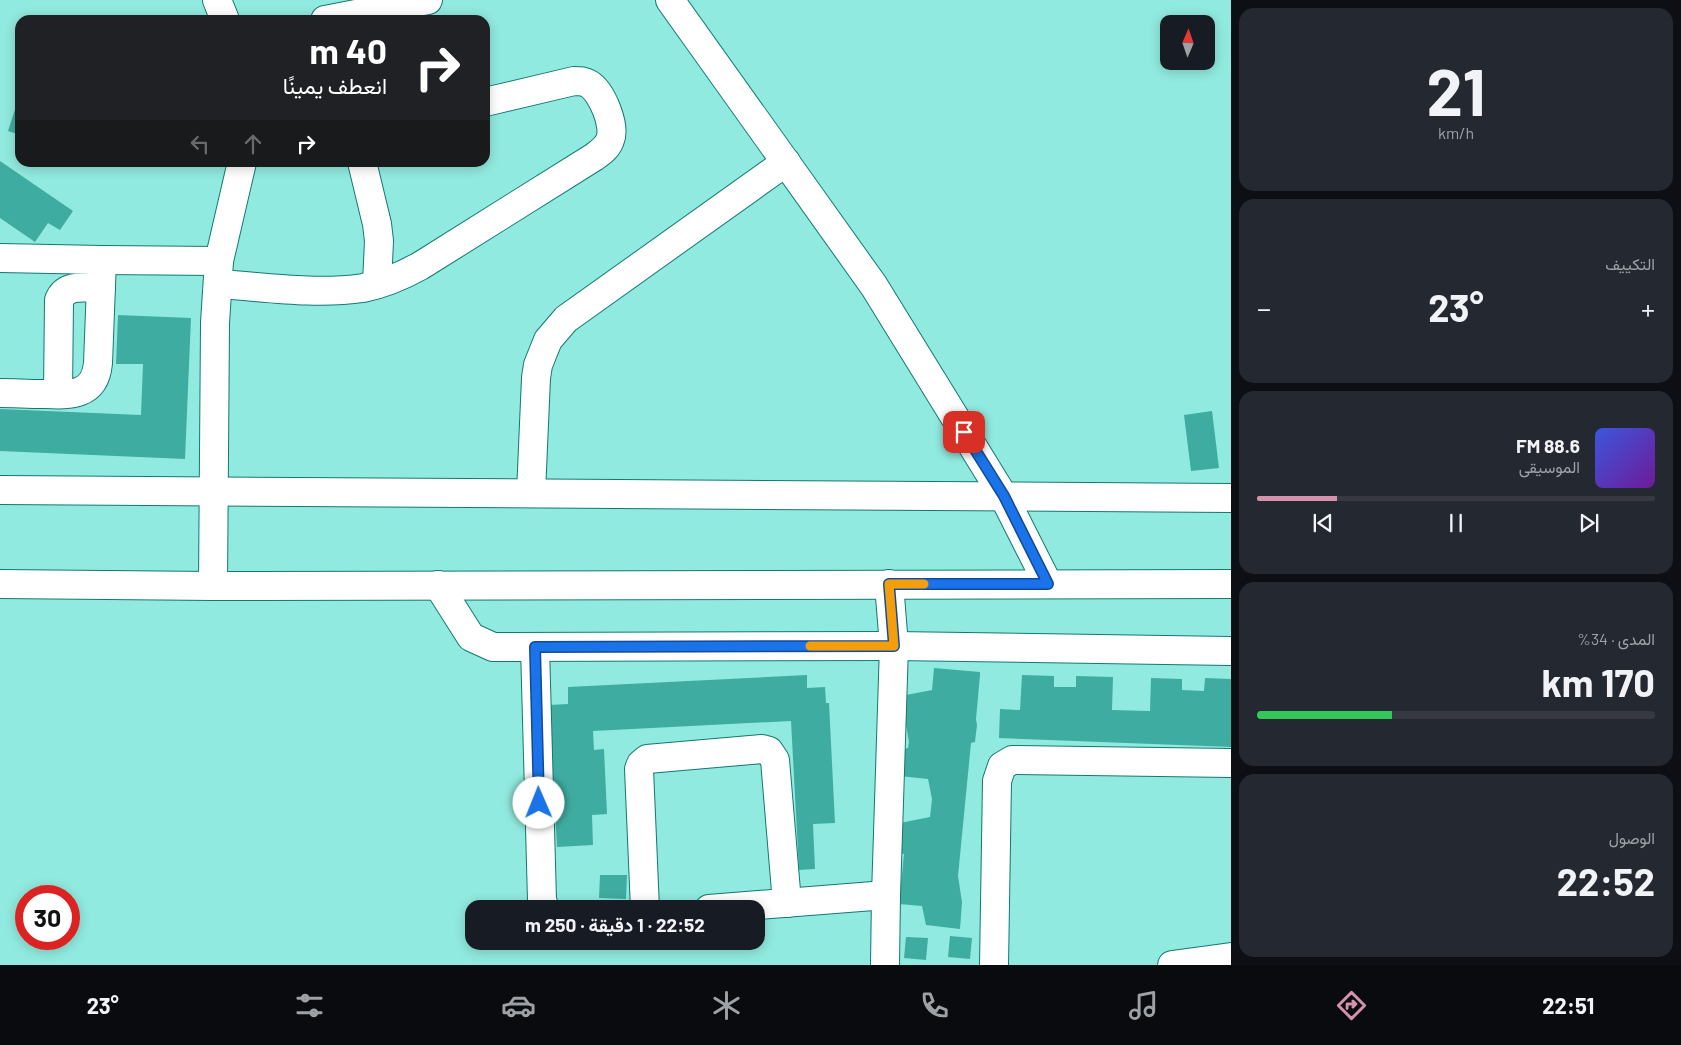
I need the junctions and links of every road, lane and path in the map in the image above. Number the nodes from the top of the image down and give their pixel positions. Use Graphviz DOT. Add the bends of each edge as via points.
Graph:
graph roads {
  1 [pos="217,0"];
  2 [pos="428,0"];
  3 [pos="670,0"];
  4 [pos="223,15"];
  5 [pos="351,15"];
  6 [pos="490,101"];
  7 [pos="786,162"];
  8 [pos="241,167"];
  9 [pos="363,167"];
  10 [pos="0,258"];
  11 [pos="102,260"];
  12 [pos="219,272"];
  13 [pos="377,284"];
  14 [pos="101,288"];
  15 [pos="0,393"];
  16 [pos="58,394"];
  17 [pos="0,490"];
  18 [pos="213,491"];
  19 [pos="531,493"];
  20 [pos="1004,496"];
  21 [pos="1231,498"];
  22 [pos="0,584"];
  23 [pos="889,584"];
  24 [pos="1048,584"];
  25 [pos="1231,584"];
  26 [pos="438,585"];
  27 [pos="214,586"];
  28 [pos="894,646"];
  29 [pos="535,647"];
  30 [pos="1231,651"];
  31 [pos="1231,763"];
  32 [pos="886,895"];
  33 [pos="542,900"];
  34 [pos="646,900"];
  35 [pos="786,903"];
  36 [pos="765,905"];
  37 [pos="1231,957"];
  38 [pos="885,965"];
  39 [pos="994,965"];
  40 [pos="1172,965"];
  1 -- 4 [label="street"];
  2 -- 5 [label="street"];
  3 -- 7 [label="street"];
  6 -- 13 [label="street" via="582,81 595,89 610,118 610,141 594,157 428,261 406,274"];
  7 -- 19 [label="street" via="566,319 553,334 542,352 536,378"];
  7 -- 20 [label="street" via="874,286"];
  8 -- 12 [label="street"];
  9 -- 13 [label="street" via="377,224"];
  10 -- 11 [label="street"];
  11 -- 12 [label="street"];
  11 -- 14 [label="street"];
  12 -- 13 [label="street" via="315,290"];
  12 -- 18 [label="street" via="215,323"];
  14 -- 16 [label="street" via="97,372 81,392"];
  14 -- 16 [label="street" via="71,288 59,300"];
  15 -- 16 [label="street"];
  17 -- 18 [label="street"];
  18 -- 19 [label="street"];
  18 -- 27 [label="street"];
  19 -- 20 [label="street"];
  20 -- 21 [label="street"];
  20 -- 24 [label="street"];
  22 -- 27 [label="street"];
  23 -- 24 [label="street"];
  23 -- 26 [label="street"];
  23 -- 28 [label="street"];
  24 -- 25 [label="street"];
  26 -- 27 [label="street"];
  26 -- 29 [label="street" via="471,637 493,647"];
  28 -- 29 [label="street"];
  28 -- 30 [label="street"];
  28 -- 32 [label="street"];
  29 -- 33 [label="street"];
  31 -- 39 [label="street" via="1012,760 1002,766 997,781"];
  32 -- 35 [label="street"];
  32 -- 38 [label="street"];
  34 -- 35 [label="street" via="641,764 647,759 762,749 775,760"];
  35 -- 36 [label="street"];
  37 -- 40 [label="street"];
}
